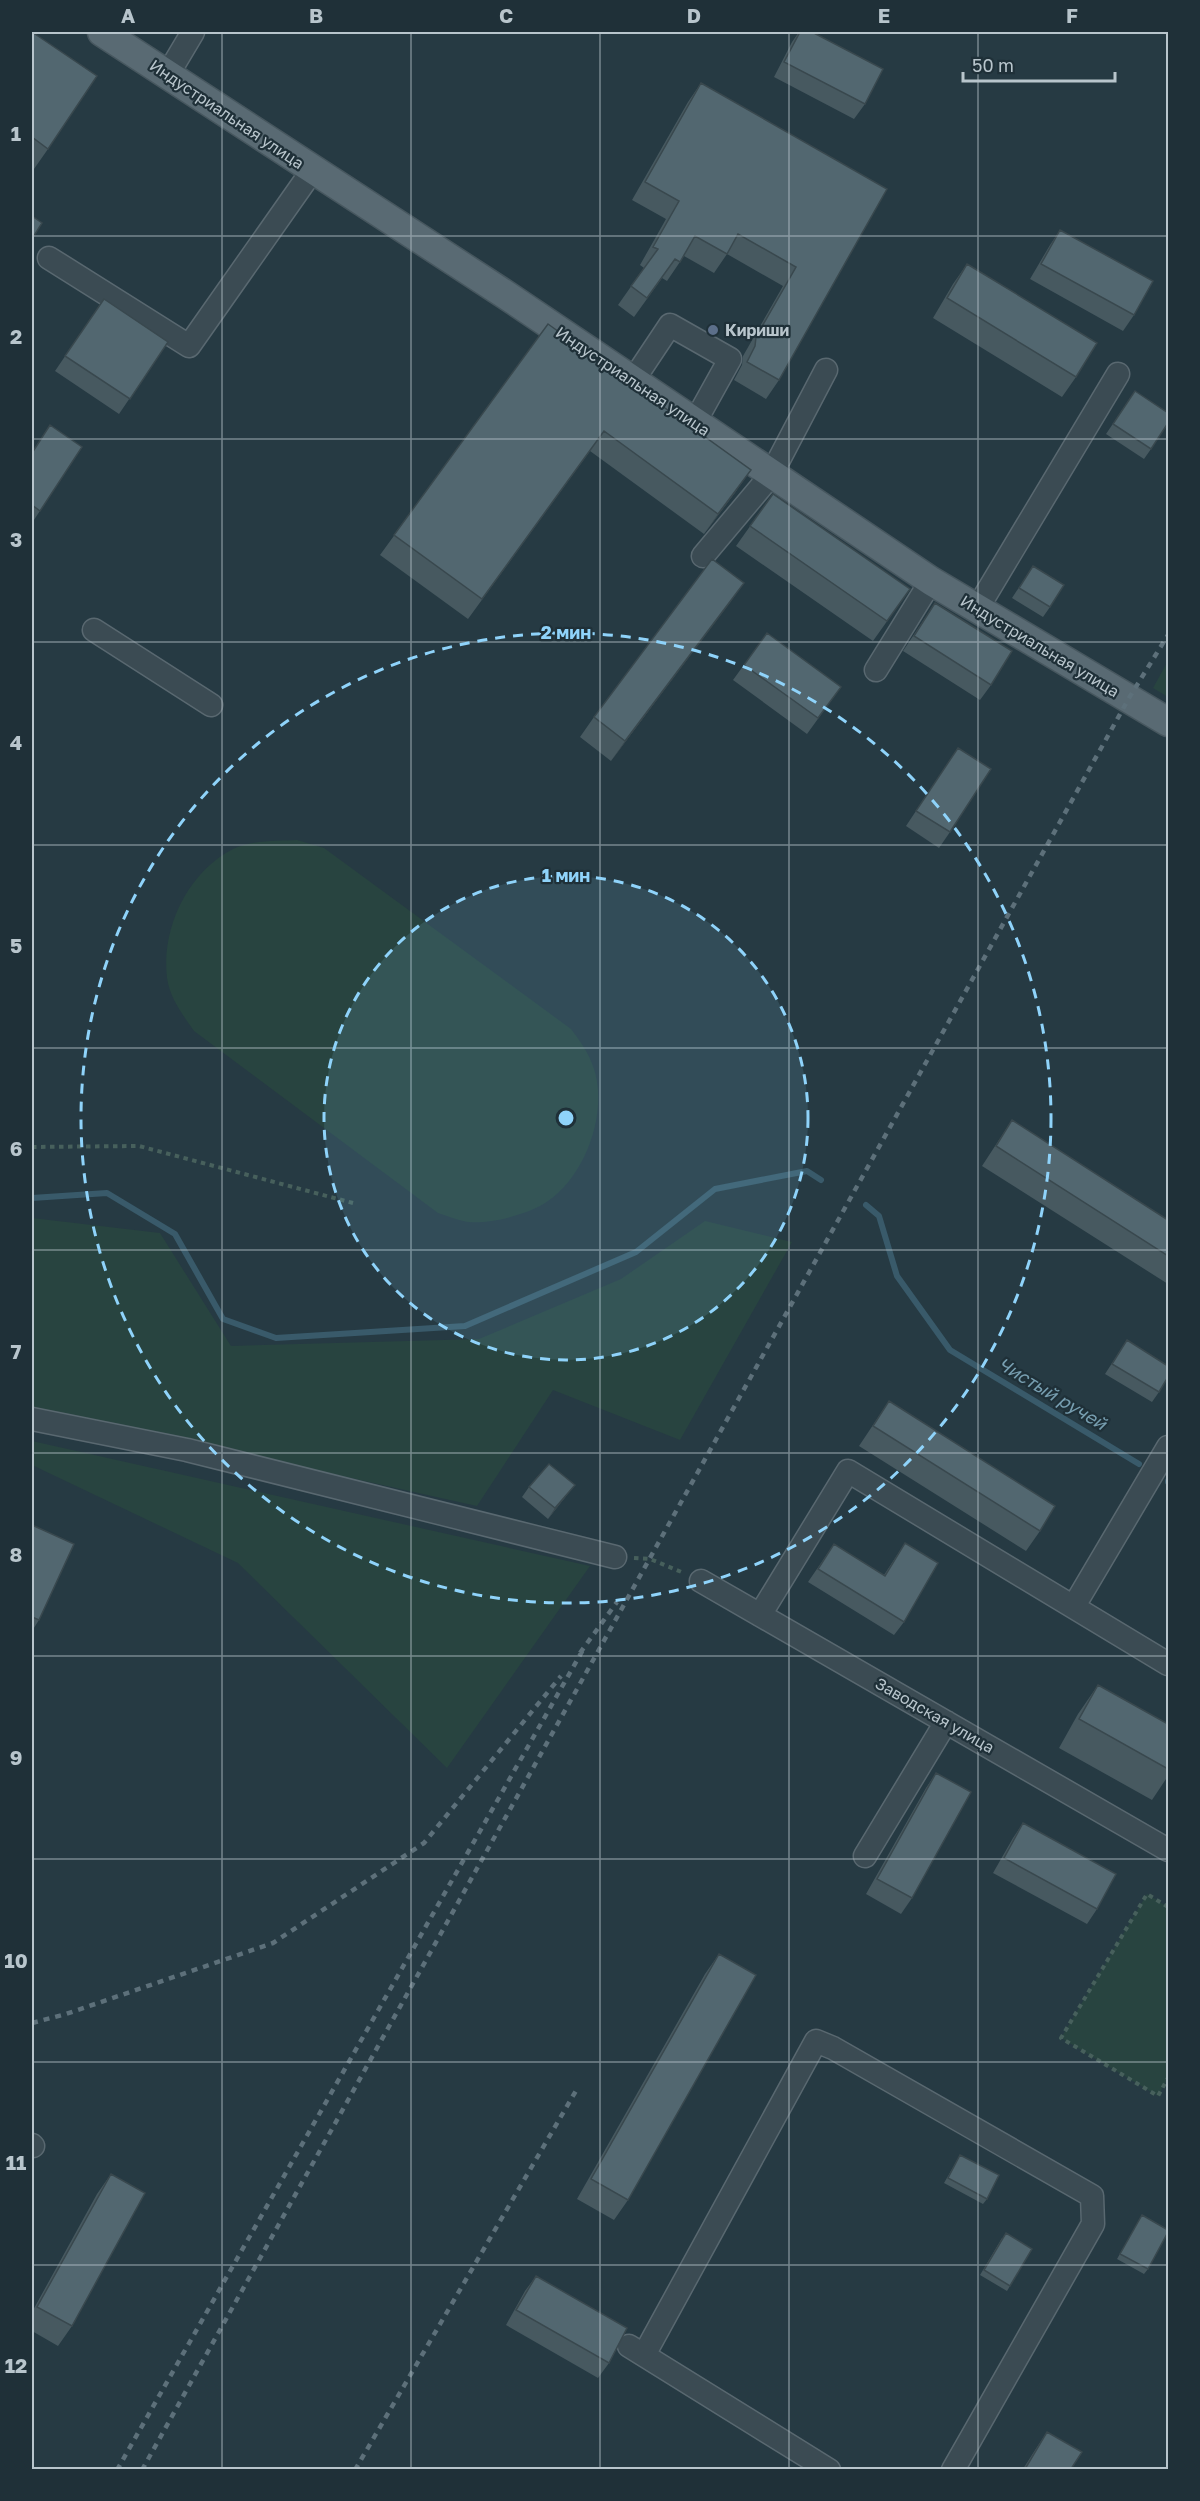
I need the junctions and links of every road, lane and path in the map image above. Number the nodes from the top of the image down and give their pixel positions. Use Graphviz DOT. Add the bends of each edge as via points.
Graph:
graph roads {
  1 [pos="102,32"];
  2 [pos="193,32"];
  3 [pos="168,74"];
  4 [pos="312,171"];
  5 [pos="49,258"];
  6 [pos="826,370"];
  7 [pos="1118,374"];
  8 [pos="632,382"];
  9 [pos="696,422"];
  10 [pos="771,476"];
  11 [pos="703,555"];
  12 [pos="931,581"];
  13 [pos="977,609"];
  14 [pos="94,630"];
  15 [pos="876,670"];
  16 [pos="211,705"];
  17 [pos="1168,722"];
  18 [pos="32,1147"];
  19 [pos="353,1203"];
  20 [pos="32,1419"];
  21 [pos="1168,1447"];
  22 [pos="615,1557"];
  23 [pos="701,1581"];
  24 [pos="1074,1606"];
  25 [pos="760,1615"];
  26 [pos="1168,1664"];
  27 [pos="946,1722"];
  28 [pos="1168,1850"];
  29 [pos="865,1856"];
  30 [pos="1168,1907"];
  31 [pos="1168,2078"];
  32 [pos="829,2469"];
  33 [pos="953,2469"];
  1 -- 3 [label="main road, Индустриальная улица"];
  2 -- 3 [label="street"];
  3 -- 4 [label="main road, Индустриальная улица"];
  4 -- 5 [label="street" via="189,346"];
  4 -- 8 [label="main road, Индустриальная улица" via="506,295"];
  6 -- 10 [label="street"];
  7 -- 13 [label="street"];
  8 -- 9 [label="main road, Индустриальная улица"];
  8 -- 9 [label="street" via="670,325 730,359"];
  9 -- 10 [label="main road, Индустриальная улица"];
  10 -- 11 [label="street"];
  10 -- 12 [label="main road, Индустриальная улица"];
  12 -- 13 [label="main road, Индустриальная улица"];
  12 -- 15 [label="street"];
  13 -- 17 [label="main road, Индустриальная улица"];
  14 -- 16 [label="street"];
  18 -- 19 [label="path" via="140,1146"];
  20 -- 22 [label="street" via="188,1450"];
  21 -- 24 [label="street"];
  22 -- 23 [label="path" via="650,1559"];
  23 -- 25 [label="street, Заводская улица"];
  24 -- 25 [label="street" via="848,1471"];
  24 -- 26 [label="street"];
  25 -- 27 [label="street, Заводская улица"];
  27 -- 28 [label="street, Заводская улица"];
  27 -- 29 [label="street"];
  30 -- 31 [label="path" via="1147,1894 1061,2038 1158,2096"];
  32 -- 33 [label="street" via="636,2350 816,2041 1092,2196 1093,2224"];
}
